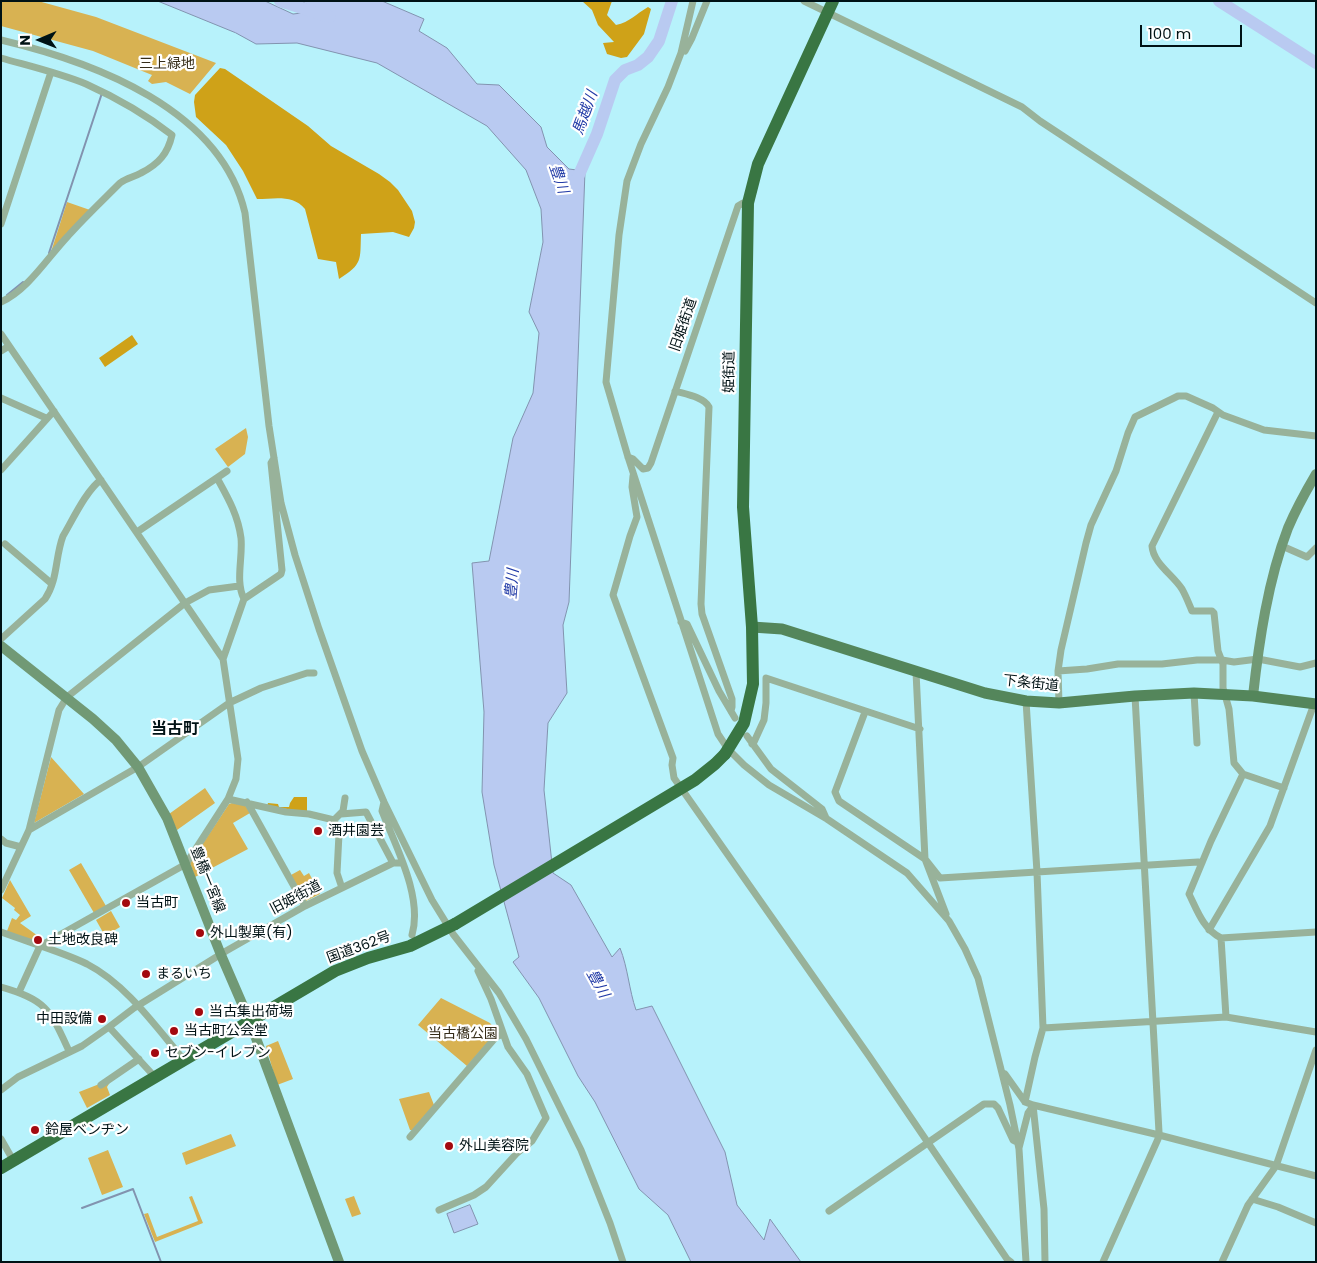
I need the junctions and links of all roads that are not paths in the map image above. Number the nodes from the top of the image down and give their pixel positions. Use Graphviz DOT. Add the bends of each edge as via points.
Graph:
graph roads {
  1 [pos="693,1"];
  2 [pos="707,1"];
  3 [pos="804,1"];
  4 [pos="830,7"];
  5 [pos="1,40"];
  6 [pos="681,53"];
  7 [pos="1,58"];
  8 [pos="52,72"];
  9 [pos="748,203"];
  10 [pos="1,224"];
  11 [pos="1,302"];
  12 [pos="1316,303"];
  13 [pos="1,334"];
  14 [pos="9,346"];
  15 [pos="1,351"];
  16 [pos="675,391"];
  17 [pos="1,398"];
  18 [pos="54,411"];
  19 [pos="1218,412"];
  20 [pos="46,418"];
  21 [pos="1316,436"];
  22 [pos="274,457"];
  23 [pos="628,457"];
  24 [pos="1,470"];
  25 [pos="227,471"];
  26 [pos="633,472"];
  27 [pos="1316,474"];
  28 [pos="217,478"];
  29 [pos="101,480"];
  30 [pos="137,532"];
  31 [pos="5,544"];
  32 [pos="1282,546"];
  33 [pos="1316,548"];
  34 [pos="52,584"];
  35 [pos="239,586"];
  36 [pos="244,599"];
  37 [pos="185,602"];
  38 [pos="681,622"];
  39 [pos="752,627"];
  40 [pos="1,639"];
  41 [pos="1,646"];
  42 [pos="1258,659"];
  43 [pos="223,660"];
  44 [pos="1222,660"];
  45 [pos="1316,663"];
  46 [pos="1058,671"];
  47 [pos="916,672"];
  48 [pos="314,673"];
  49 [pos="1194,693"];
  50 [pos="1224,694"];
  51 [pos="1135,696"];
  52 [pos="1253,696"];
  53 [pos="67,697"];
  54 [pos="1026,701"];
  55 [pos="1059,702"];
  56 [pos="229,703"];
  57 [pos="1315,704"];
  58 [pos="730,711"];
  59 [pos="865,712"];
  60 [pos="735,718"];
  61 [pos="920,729"];
  62 [pos="747,736"];
  63 [pos="1197,743"];
  64 [pos="752,744"];
  65 [pos="726,752"];
  66 [pos="138,767"];
  67 [pos="1243,774"];
  68 [pos="1284,788"];
  69 [pos="345,798"];
  70 [pos="228,799"];
  71 [pos="247,802"];
  72 [pos="384,802"];
  73 [pos="341,814"];
  74 [pos="827,819"];
  75 [pos="334,820"];
  76 [pos="29,830"];
  77 [pos="1,839"];
  78 [pos="21,847"];
  79 [pos="925,860"];
  80 [pos="393,863"];
  81 [pos="402,863"];
  82 [pos="1202,863"];
  83 [pos="186,864"];
  84 [pos="1143,865"];
  85 [pos="1037,872"];
  86 [pos="342,888"];
  87 [pos="1,890"];
  88 [pos="305,906"];
  89 [pos="949,922"];
  90 [pos="452,926"];
  91 [pos="1209,930"];
  92 [pos="1,932"];
  93 [pos="1316,932"];
  94 [pos="412,935"];
  95 [pos="1221,938"];
  96 [pos="40,946"];
  97 [pos="221,955"];
  98 [pos="473,959"];
  99 [pos="1,987"];
  100 [pos="19,992"];
  101 [pos="138,1005"];
  102 [pos="1226,1017"];
  103 [pos="1152,1021"];
  104 [pos="250,1022"];
  105 [pos="110,1027"];
  106 [pos="1043,1028"];
  107 [pos="1316,1032"];
  108 [pos="503,1034"];
  109 [pos="1316,1050"];
  110 [pos="69,1051"];
  111 [pos="139,1060"];
  112 [pos="184,1060"];
  113 [pos="1001,1069"];
  114 [pos="154,1076"];
  115 [pos="101,1085"];
  116 [pos="1,1090"];
  117 [pos="1025,1102"];
  118 [pos="1033,1105"];
  119 [pos="1159,1135"];
  120 [pos="410,1137"];
  121 [pos="1,1139"];
  122 [pos="928,1141"];
  123 [pos="1018,1146"];
  124 [pos="4,1149"];
  125 [pos="13,1160"];
  126 [pos="1276,1166"];
  127 [pos="1,1168"];
  128 [pos="1316,1176"];
  129 [pos="1252,1199"];
  130 [pos="439,1210"];
  131 [pos="829,1211"];
  132 [pos="1316,1223"];
  133 [pos="339,1262"];
  134 [pos="623,1262"];
  135 [pos="1011,1262"];
  136 [pos="1026,1262"];
  137 [pos="1046,1262"];
  138 [pos="1103,1262"];
  139 [pos="1222,1262"];
  1 -- 6 [label="street"];
  2 -- 6 [label="street" via="692,38"];
  3 -- 4 [label="street"];
  4 -- 9 [label="highway, 姫街道" via="758,164"];
  4 -- 12 [label="street" via="1022,107"];
  5 -- 22 [label="street" via="84,65 133,88 177,114 204,138 226,167 238,189 244,213"];
  6 -- 23 [label="street" via="632,166 618,235 606,382"];
  7 -- 8 [label="street"];
  8 -- 10 [label="street"];
  8 -- 11 [label="street" via="84,83 147,116 172,134 170,148 152,166 120,183 34,275"];
  9 -- 16 [label="street, 旧姫街道" via="738,206"];
  9 -- 39 [label="highway, 姫街道" via="743,507"];
  13 -- 14 [label="street"];
  14 -- 15 [label="street"];
  14 -- 18 [label="street"];
  16 -- 23 [label="street, 旧姫街道" via="648,468 643,469"];
  16 -- 58 [label="street" via="707,403 709,407 701,604 732,698"];
  17 -- 20 [label="street"];
  18 -- 20 [label="street"];
  18 -- 29 [label="street"];
  19 -- 21 [label="street" via="1264,430"];
  19 -- 44 [label="street" via="1152,551 1182,589 1192,611 1214,613"];
  19 -- 46 [label="street" via="1186,396 1178,396 1136,417 1086,543"];
  20 -- 24 [label="street"];
  22 -- 36 [label="street" via="270,464 282,570 281,574"];
  22 -- 72 [label="street" via="281,503 304,583 362,750"];
  23 -- 26 [label="street"];
  25 -- 28 [label="street"];
  26 -- 38 [label="street"];
  26 -- 122 [label="street" via="632,486 638,517 613,595 673,758 674,778"];
  27 -- 32 [label="main road"];
  28 -- 30 [label="street"];
  28 -- 35 [label="street" via="234,509 239,527"];
  29 -- 30 [label="street"];
  29 -- 34 [label="street" via="63,536"];
  30 -- 37 [label="street"];
  31 -- 34 [label="street"];
  32 -- 33 [label="street" via="1307,557"];
  32 -- 42 [label="main road"];
  34 -- 40 [label="street" via="45,599"];
  35 -- 36 [label="street"];
  35 -- 37 [label="street" via="209,590"];
  36 -- 43 [label="street"];
  37 -- 43 [label="street"];
  37 -- 53 [label="street"];
  38 -- 58 [label="street" via="687,624"];
  38 -- 65 [label="street"];
  39 -- 47 [label="main road, 下条街道" via="782,629"];
  39 -- 65 [label="highway, 姫街道" via="751,697 744,723"];
  41 -- 53 [label="main road, 豊橋一宮線"];
  42 -- 44 [label="street"];
  42 -- 45 [label="street" via="1300,667"];
  42 -- 52 [label="main road"];
  43 -- 56 [label="street"];
  44 -- 46 [label="street" via="1118,664"];
  44 -- 50 [label="street"];
  46 -- 55 [label="street"];
  47 -- 54 [label="main road, 下条街道" via="985,694"];
  47 -- 61 [label="street"];
  48 -- 56 [label="street" via="261,688"];
  49 -- 50 [label="main road, 下条街道"];
  49 -- 51 [label="main road, 下条街道"];
  49 -- 63 [label="street"];
  50 -- 52 [label="main road, 下条街道"];
  50 -- 67 [label="street" via="1229,709 1234,763"];
  51 -- 55 [label="main road, 下条街道"];
  51 -- 84 [label="street"];
  52 -- 57 [label="main road, 下条街道"];
  53 -- 66 [label="main road, 豊橋一宮線" via="116,740"];
  53 -- 76 [label="street" via="59,710"];
  54 -- 55 [label="main road, 下条街道"];
  54 -- 85 [label="street"];
  56 -- 66 [label="street"];
  56 -- 70 [label="street" via="238,769"];
  57 -- 68 [label="street"];
  58 -- 60 [label="street"];
  59 -- 61 [label="street"];
  59 -- 64 [label="street" via="766,678 764,720"];
  59 -- 79 [label="street" via="836,792 839,800"];
  61 -- 79 [label="street"];
  62 -- 64 [label="street"];
  64 -- 74 [label="street" via="771,769 822,809"];
  65 -- 74 [label="street" via="769,784"];
  65 -- 90 [label="highway, 国道362号, bridge" via="695,780"];
  66 -- 76 [label="street"];
  66 -- 83 [label="main road, 豊橋一宮線" via="167,818"];
  67 -- 68 [label="street"];
  67 -- 82 [label="street"];
  68 -- 91 [label="street" via="1270,826"];
  69 -- 73 [label="street"];
  70 -- 71 [label="street"];
  70 -- 83 [label="street"];
  71 -- 75 [label="street"];
  71 -- 88 [label="street"];
  72 -- 81 [label="street" via="382,811"];
  72 -- 90 [label="street" via="432,900"];
  73 -- 75 [label="street"];
  73 -- 80 [label="street" via="366,812"];
  74 -- 89 [label="street" via="907,874"];
  75 -- 86 [label="street" via="339,834 336,873"];
  76 -- 78 [label="street"];
  77 -- 78 [label="street"];
  78 -- 87 [label="street"];
  79 -- 85 [label="street" via="940,878"];
  79 -- 89 [label="street"];
  80 -- 81 [label="street, 旧姫街道"];
  80 -- 86 [label="street, 旧姫街道"];
  81 -- 94 [label="street" via="415,904"];
  82 -- 84 [label="street"];
  82 -- 91 [label="street" via="1189,894"];
  83 -- 96 [label="street"];
  83 -- 97 [label="main road, 豊橋一宮線"];
  84 -- 85 [label="street"];
  84 -- 103 [label="street"];
  85 -- 106 [label="street"];
  86 -- 88 [label="street, 旧姫街道"];
  88 -- 97 [label="street, 旧姫街道"];
  89 -- 113 [label="street" via="978,978"];
  90 -- 98 [label="street"];
  90 -- 104 [label="highway, 国道362号" via="410,946 335,971"];
  91 -- 95 [label="street"];
  92 -- 96 [label="street"];
  93 -- 95 [label="street"];
  95 -- 102 [label="street"];
  96 -- 100 [label="street"];
  96 -- 101 [label="street" via="103,973"];
  97 -- 101 [label="street, 旧姫街道"];
  97 -- 104 [label="main road, 豊橋一宮線"];
  98 -- 108 [label="street"];
  98 -- 134 [label="street" via="499,993 560,1106 581,1150"];
  99 -- 100 [label="street"];
  100 -- 110 [label="street" via="47,1010"];
  101 -- 105 [label="street, 旧姫街道"];
  101 -- 112 [label="street"];
  102 -- 103 [label="street"];
  102 -- 107 [label="street"];
  103 -- 106 [label="street"];
  103 -- 119 [label="street"];
  104 -- 112 [label="highway, 国道362号"];
  104 -- 133 [label="main road, 豊橋一宮線"];
  105 -- 110 [label="street, 旧姫街道"];
  105 -- 111 [label="street"];
  106 -- 117 [label="street"];
  108 -- 120 [label="street" via="496,1037"];
  108 -- 130 [label="street" via="527,1074 546,1118 532,1141 486,1187"];
  109 -- 126 [label="street"];
  110 -- 116 [label="street, 旧姫街道" via="18,1077"];
  111 -- 114 [label="street"];
  111 -- 115 [label="street"];
  112 -- 114 [label="highway, 国道362号"];
  113 -- 117 [label="street"];
  113 -- 123 [label="street"];
  114 -- 125 [label="highway, 国道362号"];
  117 -- 118 [label="street"];
  118 -- 119 [label="street"];
  118 -- 123 [label="street"];
  118 -- 137 [label="street"];
  119 -- 126 [label="street"];
  119 -- 138 [label="street"];
  121 -- 124 [label="street"];
  122 -- 123 [label="street" via="984,1104 994,1104"];
  122 -- 131 [label="street"];
  122 -- 135 [label="street"];
  123 -- 136 [label="street"];
  124 -- 125 [label="street"];
  125 -- 127 [label="highway, 国道362号"];
  126 -- 128 [label="street"];
  126 -- 129 [label="street"];
  129 -- 132 [label="street"];
  129 -- 139 [label="street"];
}
